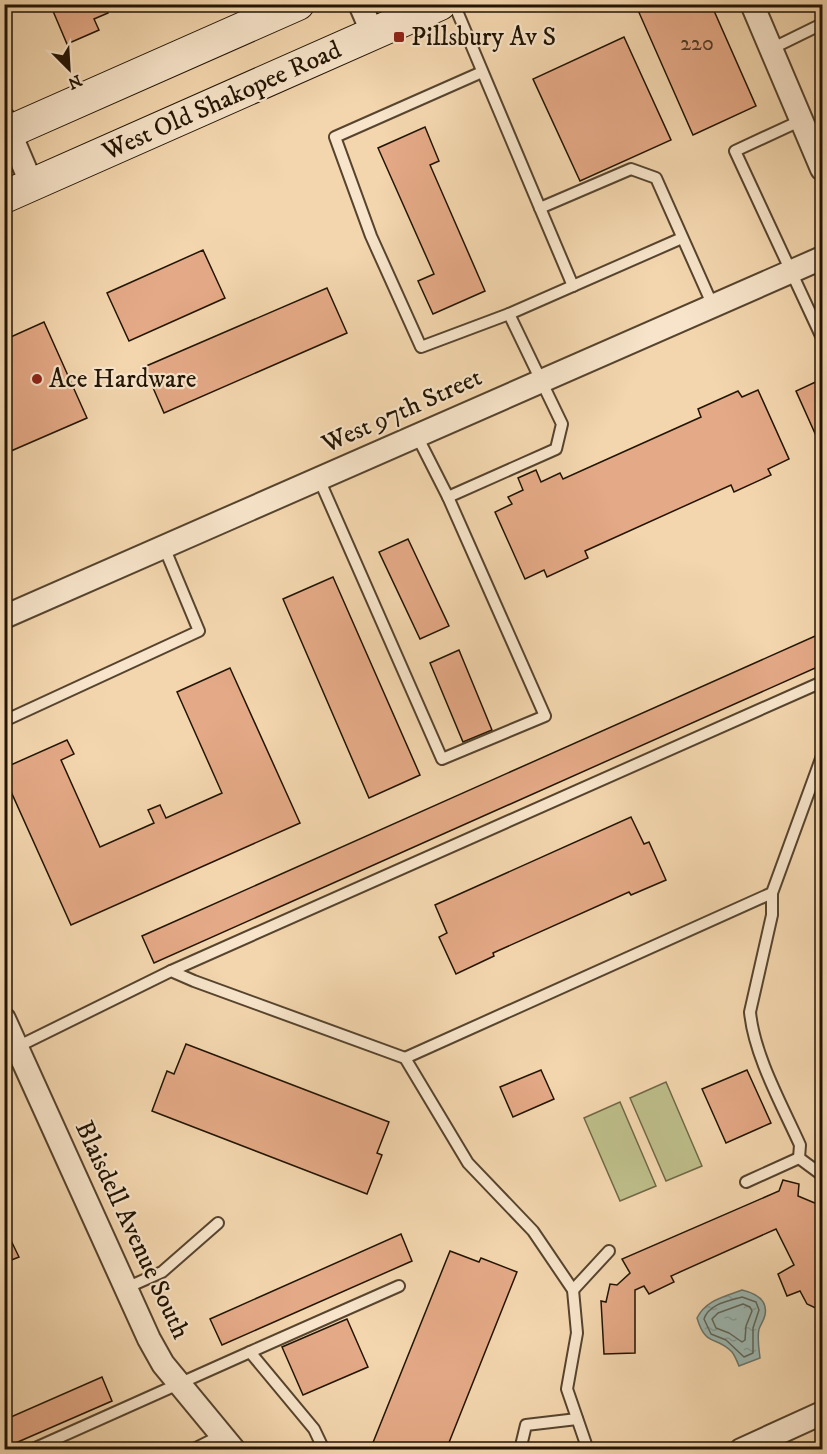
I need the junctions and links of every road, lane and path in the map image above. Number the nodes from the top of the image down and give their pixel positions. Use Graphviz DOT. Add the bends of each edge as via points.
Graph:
graph roads {
  1 [pos="298,4"];
  2 [pos="360,4"];
  3 [pos="440,4"];
  4 [pos="454,4"];
  5 [pos="752,4"];
  6 [pos="822,24"];
  7 [pos="373,34"];
  8 [pos="771,49"];
  9 [pos="482,72"];
  10 [pos="802,120"];
  11 [pos="6,128"];
  12 [pos="822,169"];
  13 [pos="18,191"];
  14 [pos="540,208"];
  15 [pos="682,238"];
  16 [pos="822,258"];
  17 [pos="792,272"];
  18 [pos="573,286"];
  19 [pos="713,306"];
  20 [pos="509,314"];
  21 [pos="822,338"];
  22 [pos="542,381"];
  23 [pos="417,436"];
  24 [pos="320,479"];
  25 [pos="448,497"];
  26 [pos="164,547"];
  27 [pos="4,617"];
  28 [pos="822,682"];
  29 [pos="4,721"];
  30 [pos="822,756"];
  31 [pos="772,893"];
  32 [pos="171,971"];
  33 [pos="4,1019"];
  34 [pos="17,1047"];
  35 [pos="405,1058"];
  36 [pos="799,1158"];
  37 [pos="822,1175"];
  38 [pos="746,1182"];
  39 [pos="218,1222"];
  40 [pos="609,1251"];
  41 [pos="399,1286"];
  42 [pos="126,1288"];
  43 [pos="573,1290"];
  44 [pos="250,1352"];
  45 [pos="179,1383"];
  46 [pos="822,1413"];
  47 [pos="577,1419"];
  48 [pos="228,1442"];
  49 [pos="32,1449"];
  50 [pos="192,1449"];
  51 [pos="324,1449"];
  52 [pos="520,1449"];
  53 [pos="588,1449"];
  54 [pos="741,1449"];
  1 -- 11 [label="main road"];
  2 -- 7 [label="street"];
  3 -- 7 [label="main road, West Old Shakopee Road"];
  4 -- 9 [label="lane"];
  5 -- 8 [label="street"];
  6 -- 8 [label="lane"];
  7 -- 13 [label="main road, West Old Shakopee Road"];
  8 -- 10 [label="street"];
  9 -- 14 [label="lane"];
  9 -- 20 [label="lane" via="335,137 371,236 421,347"];
  10 -- 12 [label="street"];
  10 -- 17 [label="lane" via="735,151"];
  11 -- 13 [label="street"];
  14 -- 15 [label="lane" via="631,169 656,178"];
  14 -- 18 [label="lane"];
  15 -- 18 [label="lane"];
  15 -- 19 [label="lane"];
  16 -- 17 [label="street, West 97th Street"];
  17 -- 19 [label="street, West 97th Street"];
  17 -- 21 [label="lane"];
  18 -- 20 [label="lane"];
  19 -- 22 [label="street, West 97th Street"];
  20 -- 22 [label="lane"];
  22 -- 23 [label="street, West 97th Street"];
  22 -- 25 [label="lane" via="562,424 556,449"];
  23 -- 24 [label="street, West 97th Street"];
  23 -- 25 [label="lane"];
  24 -- 25 [label="lane" via="442,759 545,716"];
  24 -- 26 [label="street, West 97th Street"];
  26 -- 27 [label="street, West 97th Street"];
  26 -- 29 [label="lane" via="198,631"];
  28 -- 32 [label="lane"];
  30 -- 31 [label="lane"];
  31 -- 35 [label="lane"];
  31 -- 36 [label="lane" via="772,915 750,1012 751,1027 800,1145"];
  32 -- 34 [label="lane"];
  32 -- 35 [label="lane"];
  33 -- 34 [label="street, Blaisdell Avenue South"];
  34 -- 42 [label="street, Blaisdell Avenue South"];
  35 -- 43 [label="lane" via="468,1163 533,1231"];
  36 -- 37 [label="lane"];
  36 -- 38 [label="lane"];
  39 -- 42 [label="lane" via="162,1272"];
  40 -- 43 [label="lane"];
  41 -- 44 [label="lane"];
  42 -- 45 [label="street, Blaisdell Avenue South" via="158,1356"];
  43 -- 47 [label="lane" via="577,1333 567,1389"];
  44 -- 45 [label="lane"];
  44 -- 51 [label="lane" via="314,1429"];
  45 -- 48 [label="street, Blaisdell Avenue South"];
  45 -- 49 [label="lane"];
  46 -- 54 [label="street"];
  47 -- 52 [label="lane" via="526,1425"];
  47 -- 53 [label="lane"];
  48 -- 50 [label="lane"];
}
